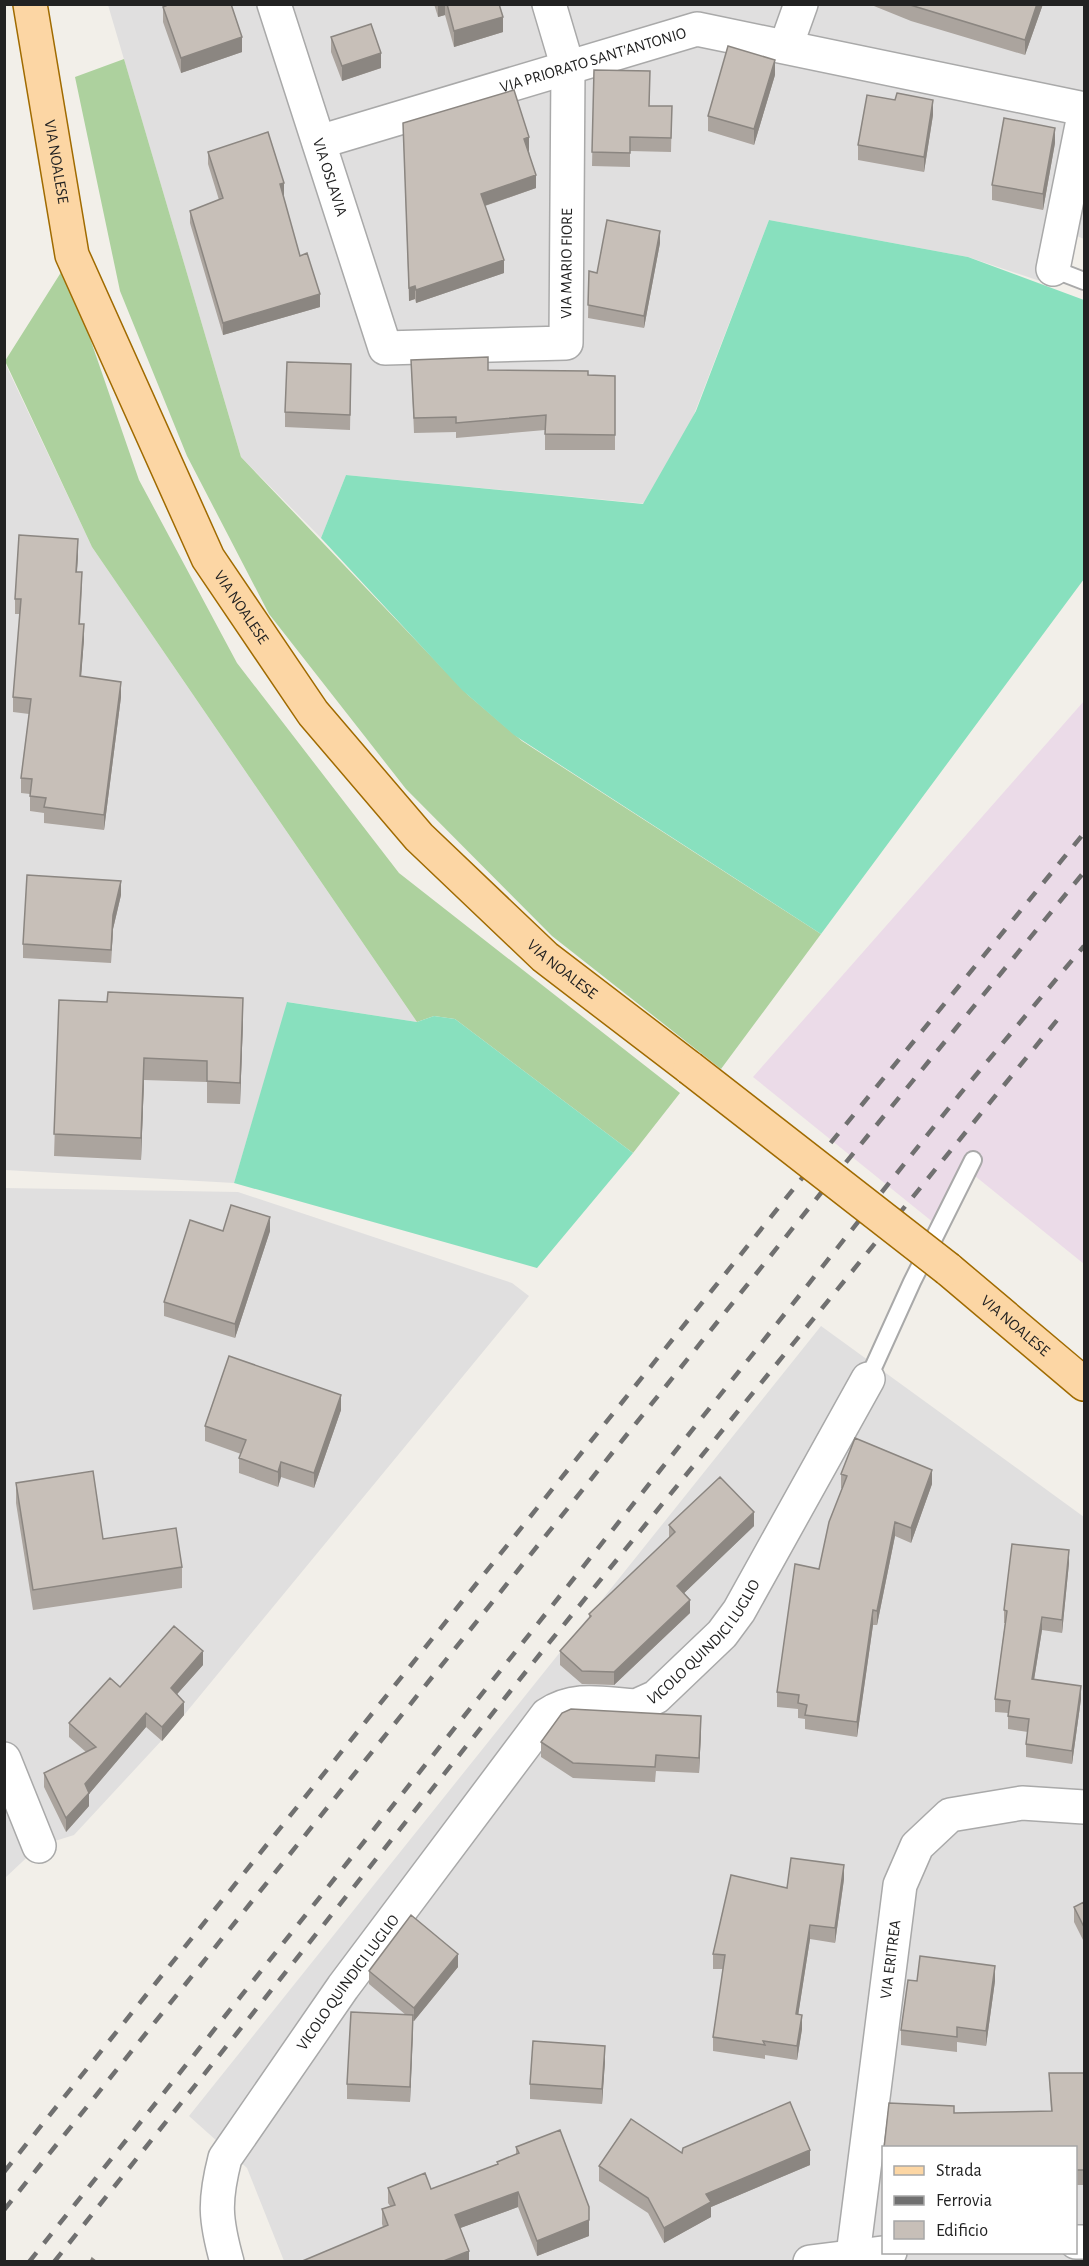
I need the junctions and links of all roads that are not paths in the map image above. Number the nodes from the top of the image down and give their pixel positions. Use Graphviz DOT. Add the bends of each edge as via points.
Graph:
graph roads {
  1 [pos="30,4"];
  2 [pos="274,4"];
  3 [pos="549,4"];
  4 [pos="801,4"];
  5 [pos="786,46"];
  6 [pos="568,68"];
  7 [pos="1084,109"];
  8 [pos="1084,115"];
  9 [pos="318,142"];
  10 [pos="1053,269"];
  11 [pos="1084,281"];
  12 [pos="385,348"];
  13 [pos="973,1160"];
  14 [pos="868,1379"];
  15 [pos="1084,1383"];
  16 [pos="4,1759"];
  17 [pos="1084,1807"];
  18 [pos="39,1846"];
  19 [pos="882,2253"];
  20 [pos="854,2255"];
  21 [pos="227,2262"];
  22 [pos="810,2262"];
  1 -- 15 [label="main road, VIA NOALESE, bridge" via="72,255 208,558 313,713 419,837 545,957 948,1269"];
  2 -- 9 [label="street, VIA OSLAVIA"];
  3 -- 6 [label="street, VIA MARIO FIORE"];
  4 -- 5 [label="street"];
  5 -- 6 [label="street, VIA PRIORATO SANT'ANTONIO" via="698,29"];
  5 -- 7 [label="street, VIA PRIORATO SANT'ANTONIO"];
  6 -- 9 [label="street, VIA PRIORATO SANT'ANTONIO"];
  6 -- 12 [label="street, VIA MARIO FIORE" via="566,344"];
  8 -- 10 [label="street"];
  9 -- 12 [label="street, VIA OSLAVIA"];
  10 -- 11 [label="lane"];
  13 -- 14 [label="lane, VICOLO QUINDICI LUGLIO"];
  14 -- 21 [label="street, VICOLO QUINDICI LUGLIO" via="753,1587 722,1634 645,1703 636,1706 573,1702 547,1715 343,1987 225,2158 217,2188 216,2222"];
  16 -- 18 [label="street"];
  17 -- 20 [label="street, VIA ERITREA" via="1022,1803 950,1815 917,1846 900,1885"];
  19 -- 20 [label="street"];
  20 -- 22 [label="street"];
}
